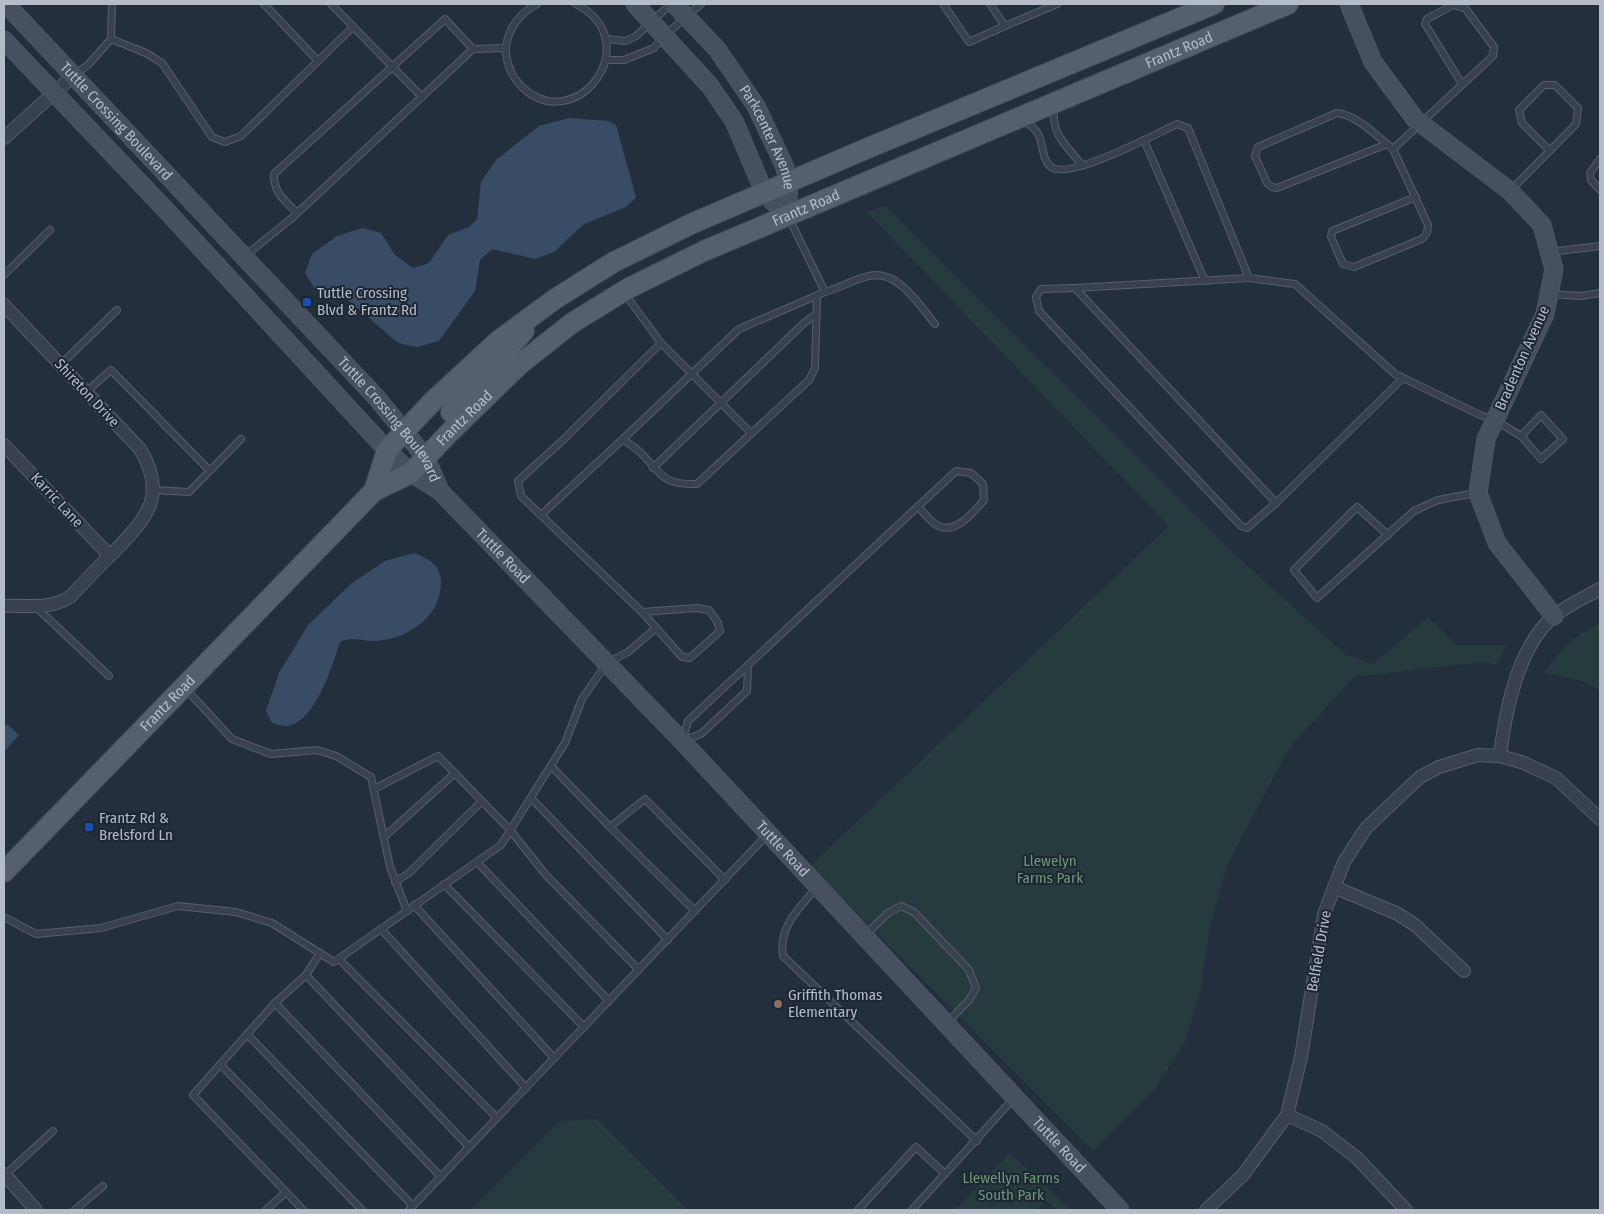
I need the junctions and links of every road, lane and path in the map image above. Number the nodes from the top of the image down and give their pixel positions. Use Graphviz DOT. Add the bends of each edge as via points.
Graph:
graph roads {
  1 [pos="6,4"];
  2 [pos="112,4"];
  3 [pos="264,4"];
  4 [pos="331,4"];
  5 [pos="537,4"];
  6 [pos="576,4"];
  7 [pos="636,4"];
  8 [pos="701,4"];
  9 [pos="943,4"];
  10 [pos="990,4"];
  11 [pos="1057,4"];
  12 [pos="1214,4"];
  13 [pos="1288,4"];
  14 [pos="1349,4"];
  15 [pos="677,8"];
  16 [pos="653,22"];
  17 [pos="353,26"];
  18 [pos="1005,26"];
  19 [pos="665,35"];
  20 [pos="606,38"];
  21 [pos="111,39"];
  22 [pos="4,40"];
  23 [pos="506,48"];
  24 [pos="472,49"];
  25 [pos="606,60"];
  26 [pos="318,61"];
  27 [pos="391,67"];
  28 [pos="74,75"];
  29 [pos="1462,84"];
  30 [pos="53,92"];
  31 [pos="422,97"];
  32 [pos="1055,102"];
  33 [pos="1015,119"];
  34 [pos="1420,122"];
  35 [pos="4,138"];
  36 [pos="1144,140"];
  37 [pos="1390,147"];
  38 [pos="1550,151"];
  39 [pos="1600,160"];
  40 [pos="1082,165"];
  41 [pos="789,183"];
  42 [pos="1600,190"];
  43 [pos="1510,191"];
  44 [pos="765,194"];
  45 [pos="1416,197"];
  46 [pos="297,213"];
  47 [pos="787,215"];
  48 [pos="50,230"];
  49 [pos="1600,246"];
  50 [pos="1549,252"];
  51 [pos="245,256"];
  52 [pos="4,275"];
  53 [pos="1249,278"];
  54 [pos="1205,281"];
  55 [pos="1075,288"];
  56 [pos="623,291"];
  57 [pos="825,292"];
  58 [pos="1600,293"];
  59 [pos="1549,294"];
  60 [pos="817,296"];
  61 [pos="4,305"];
  62 [pos="544,307"];
  63 [pos="117,310"];
  64 [pos="816,314"];
  65 [pos="936,324"];
  66 [pos="661,343"];
  67 [pos="60,365"];
  68 [pos="692,374"];
  69 [pos="1403,378"];
  70 [pos="86,392"];
  71 [pos="721,402"];
  72 [pos="1495,420"];
  73 [pos="404,431"];
  74 [pos="751,433"];
  75 [pos="1521,436"];
  76 [pos="241,439"];
  77 [pos="623,439"];
  78 [pos="4,446"];
  79 [pos="388,450"];
  80 [pos="422,454"];
  81 [pos="653,468"];
  82 [pos="210,471"];
  83 [pos="411,473"];
  84 [pos="153,490"];
  85 [pos="440,491"];
  86 [pos="374,492"];
  87 [pos="1478,493"];
  88 [pos="1276,503"];
  89 [pos="918,506"];
  90 [pos="542,514"];
  91 [pos="1388,535"];
  92 [pos="110,556"];
  93 [pos="1600,589"];
  94 [pos="34,605"];
  95 [pos="4,606"];
  96 [pos="642,612"];
  97 [pos="1554,616"];
  98 [pos="656,628"];
  99 [pos="607,663"];
  100 [pos="748,666"];
  101 [pos="109,676"];
  102 [pos="184,687"];
  103 [pos="682,740"];
  104 [pos="1500,756"];
  105 [pos="551,766"];
  106 [pos="455,773"];
  107 [pos="374,789"];
  108 [pos="531,798"];
  109 [pos="482,801"];
  110 [pos="1600,820"];
  111 [pos="610,827"];
  112 [pos="510,830"];
  113 [pos="768,834"];
  114 [pos="384,837"];
  115 [pos="477,862"];
  116 [pos="4,872"];
  117 [pos="725,880"];
  118 [pos="395,882"];
  119 [pos="444,884"];
  120 [pos="817,887"];
  121 [pos="1334,887"];
  122 [pos="414,905"];
  123 [pos="407,911"];
  124 [pos="695,911"];
  125 [pos="4,917"];
  126 [pos="381,929"];
  127 [pos="863,937"];
  128 [pos="668,940"];
  129 [pos="320,953"];
  130 [pos="339,959"];
  131 [pos="639,970"];
  132 [pos="1464,971"];
  133 [pos="306,975"];
  134 [pos="609,1001"];
  135 [pos="275,1003"];
  136 [pos="945,1024"];
  137 [pos="584,1027"];
  138 [pos="247,1034"];
  139 [pos="554,1058"];
  140 [pos="220,1064"];
  141 [pos="526,1088"];
  142 [pos="1014,1098"];
  143 [pos="1287,1115"];
  144 [pos="498,1118"];
  145 [pos="53,1131"];
  146 [pos="977,1141"];
  147 [pos="469,1147"];
  148 [pos="945,1174"];
  149 [pos="4,1175"];
  150 [pos="441,1177"];
  151 [pos="103,1186"];
  152 [pos="286,1192"];
  153 [pos="411,1208"];
  154 [pos="36,1210"];
  155 [pos="76,1210"];
  156 [pos="266,1210"];
  157 [pos="303,1210"];
  158 [pos="362,1210"];
  159 [pos="858,1210"];
  160 [pos="912,1210"];
  161 [pos="1120,1210"];
  162 [pos="1206,1210"];
  163 [pos="1406,1210"];
  1 -- 28 [label="main road, Tuttle Crossing Boulevard"];
  2 -- 21 [label="lane"];
  3 -- 26 [label="lane"];
  4 -- 17 [label="lane"];
  5 -- 23 [label="lane" via="516,21"];
  6 -- 20 [label="lane" via="592,14"];
  7 -- 16 [label="main road, Parkcenter Avenue"];
  8 -- 15 [label="lane"];
  9 -- 18 [label="lane" via="969,42"];
  10 -- 18 [label="lane"];
  11 -- 18 [label="lane"];
  12 -- 41 [label="main road, Frantz Road"];
  13 -- 32 [label="main road, Frantz Road"];
  14 -- 34 [label="main road, Bradenton Avenue" via="1373,62"];
  15 -- 16 [label="lane"];
  15 -- 19 [label="lane"];
  15 -- 41 [label="main road, Parkcenter Avenue" via="717,50 756,106"];
  16 -- 19 [label="main road, Parkcenter Avenue"];
  16 -- 20 [label="lane" via="626,41"];
  17 -- 26 [label="lane"];
  17 -- 27 [label="lane"];
  19 -- 25 [label="lane" via="654,48 640,55 624,60"];
  19 -- 44 [label="main road, Parkcenter Avenue" via="710,86 734,121"];
  20 -- 25 [label="lane"];
  21 -- 26 [label="lane" via="162,62 212,136 225,142 241,136"];
  21 -- 28 [label="lane" via="88,65"];
  22 -- 30 [label="main road, Tuttle Crossing Boulevard"];
  23 -- 24 [label="lane"];
  23 -- 25 [label="lane" via="509,67 518,83 534,95 552,101 571,99 588,90 600,76"];
  24 -- 27 [label="lane" via="445,19"];
  24 -- 31 [label="lane"];
  27 -- 31 [label="lane"];
  27 -- 46 [label="lane" via="274,174 277,193"];
  28 -- 30 [label="street"];
  28 -- 51 [label="main road, Tuttle Crossing Boulevard"];
  29 -- 29 [label="lane" via="1492,56 1494,47 1465,8 1453,5 1425,24"];
  29 -- 34 [label="lane"];
  30 -- 35 [label="street"];
  30 -- 79 [label="main road, Tuttle Crossing Boulevard"];
  31 -- 46 [label="lane"];
  32 -- 33 [label="main road, Frantz Road"];
  32 -- 40 [label="lane" via="1052,122 1058,136"];
  33 -- 40 [label="lane" via="1036,130 1051,167 1057,170"];
  33 -- 47 [label="main road, Frantz Road"];
  34 -- 37 [label="lane"];
  34 -- 43 [label="main road, Bradenton Avenue"];
  36 -- 40 [label="lane" via="1113,156"];
  36 -- 53 [label="lane" via="1177,124 1188,128"];
  36 -- 54 [label="lane"];
  37 -- 37 [label="lane" via="1345,114 1337,114 1258,147 1255,156 1267,183 1277,188"];
  37 -- 45 [label="lane"];
  38 -- 38 [label="lane" via="1576,124 1578,108 1555,85 1544,85 1519,110 1522,123"];
  38 -- 43 [label="lane"];
  39 -- 42 [label="lane" via="1590,173 1591,180"];
  41 -- 44 [label="main road, Frantz Road"];
  41 -- 47 [label="main road, Parkcenter Avenue"];
  43 -- 50 [label="main road, Bradenton Avenue" via="1542,224"];
  44 -- 47 [label="main road, Parkcenter Avenue"];
  44 -- 62 [label="main road, Frantz Road" via="691,224 614,262"];
  45 -- 45 [label="lane" via="1428,225 1422,239 1354,267 1343,264 1330,237 1332,231"];
  46 -- 51 [label="lane"];
  47 -- 56 [label="main road, Frantz Road"];
  47 -- 57 [label="lane"];
  48 -- 52 [label="lane"];
  49 -- 50 [label="lane"];
  50 -- 59 [label="main road, Bradenton Avenue" via="1554,270"];
  51 -- 73 [label="main road, Tuttle Crossing Boulevard"];
  53 -- 54 [label="lane"];
  53 -- 69 [label="lane" via="1295,284"];
  54 -- 55 [label="lane"];
  55 -- 88 [label="lane"];
  55 -- 88 [label="lane" via="1041,289 1036,298 1039,311 1241,526 1247,528"];
  56 -- 66 [label="lane"];
  56 -- 80 [label="main road, Frantz Road" via="572,323 519,365"];
  57 -- 60 [label="lane"];
  57 -- 65 [label="lane" via="868,276 889,276"];
  58 -- 59 [label="lane" via="1581,296"];
  59 -- 72 [label="main road, Bradenton Avenue" via="1545,314"];
  60 -- 64 [label="lane"];
  60 -- 68 [label="lane" via="739,329"];
  61 -- 67 [label="street, Shireton Drive"];
  62 -- 73 [label="main road, Frantz Road" via="498,341"];
  62 -- 80 [label="main road"];
  63 -- 67 [label="lane"];
  64 -- 71 [label="lane"];
  64 -- 74 [label="lane" via="815,368 809,380"];
  66 -- 68 [label="lane"];
  66 -- 90 [label="lane" via="520,478 518,488 521,496"];
  67 -- 70 [label="street, Shireton Drive"];
  68 -- 71 [label="lane"];
  68 -- 77 [label="lane"];
  69 -- 72 [label="lane"];
  69 -- 88 [label="lane"];
  70 -- 82 [label="lane" via="111,370"];
  70 -- 84 [label="street, Shireton Drive" via="140,449 150,467"];
  71 -- 74 [label="lane"];
  71 -- 81 [label="lane"];
  72 -- 75 [label="lane"];
  72 -- 87 [label="main road, Bradenton Avenue" via="1486,439"];
  73 -- 79 [label="main road, Frantz Road"];
  73 -- 80 [label="main road, Tuttle Crossing Boulevard"];
  74 -- 81 [label="lane" via="697,484 673,483"];
  75 -- 75 [label="lane" via="1541,459 1563,439 1541,415"];
  76 -- 82 [label="lane"];
  77 -- 81 [label="lane"];
  77 -- 90 [label="lane"];
  78 -- 92 [label="street, Karric Lane"];
  79 -- 83 [label="main road, Tuttle Crossing Boulevard"];
  79 -- 86 [label="main road, Frantz Road"];
  80 -- 83 [label="main road"];
  80 -- 85 [label="main road, Tuttle Crossing Boulevard"];
  82 -- 84 [label="lane" via="190,492"];
  83 -- 85 [label="main road, Tuttle Crossing Boulevard"];
  83 -- 86 [label="main road, Frantz Road"];
  84 -- 92 [label="street" via="141,524"];
  85 -- 99 [label="main road, Tuttle Road"];
  86 -- 102 [label="main road, Frantz Road"];
  87 -- 91 [label="lane" via="1438,500 1414,512"];
  87 -- 97 [label="main road, Bradenton Avenue" via="1497,543"];
  89 -- 89 [label="lane" via="956,471 971,473 983,484 984,500 967,520 949,528 935,525"];
  89 -- 100 [label="lane"];
  90 -- 96 [label="lane"];
  91 -- 91 [label="lane" via="1317,598 1294,570 1357,507"];
  92 -- 94 [label="street" via="63,602"];
  93 -- 97 [label="street"];
  94 -- 95 [label="street"];
  94 -- 101 [label="lane"];
  96 -- 98 [label="lane"];
  96 -- 98 [label="lane" via="709,610 720,631 690,658 682,658"];
  97 -- 104 [label="street" via="1528,647 1504,719"];
  98 -- 99 [label="lane" via="628,652"];
  99 -- 103 [label="main road, Tuttle Road"];
  99 -- 105 [label="lane" via="582,699 565,743"];
  100 -- 103 [label="lane" via="688,721"];
  100 -- 103 [label="lane" via="747,691 701,734"];
  102 -- 107 [label="lane" via="232,739 271,754 317,750 336,756 371,777"];
  102 -- 116 [label="main road, Frantz Road"];
  103 -- 113 [label="main road, Tuttle Road"];
  104 -- 110 [label="street, Belfield Drive" via="1556,778"];
  104 -- 121 [label="street, Belfield Drive" via="1478,755 1439,767 1420,777 1354,843"];
  105 -- 108 [label="lane"];
  105 -- 111 [label="lane"];
  106 -- 107 [label="lane" via="438,756"];
  106 -- 109 [label="lane"];
  106 -- 114 [label="lane"];
  107 -- 114 [label="lane"];
  108 -- 112 [label="lane"];
  108 -- 128 [label="lane"];
  109 -- 112 [label="lane"];
  109 -- 118 [label="lane" via="409,874"];
  111 -- 117 [label="lane" via="645,799"];
  111 -- 124 [label="lane"];
  112 -- 115 [label="lane" via="501,844"];
  112 -- 131 [label="lane" via="546,876"];
  113 -- 117 [label="lane"];
  113 -- 120 [label="main road, Tuttle Road"];
  114 -- 118 [label="lane"];
  115 -- 119 [label="lane"];
  115 -- 134 [label="lane"];
  117 -- 124 [label="lane"];
  118 -- 123 [label="lane"];
  119 -- 122 [label="lane"];
  119 -- 137 [label="lane"];
  120 -- 127 [label="main road, Tuttle Road"];
  120 -- 146 [label="lane" via="789,920 781,946 783,956"];
  121 -- 132 [label="street" via="1398,914 1415,925"];
  121 -- 143 [label="street, Belfield Drive" via="1324,914 1302,1057"];
  122 -- 123 [label="lane"];
  122 -- 139 [label="lane"];
  123 -- 126 [label="lane"];
  124 -- 128 [label="lane"];
  125 -- 129 [label="lane" via="36,934 101,928 178,906 236,912 272,923"];
  126 -- 130 [label="lane"];
  126 -- 141 [label="lane"];
  127 -- 136 [label="main road, Tuttle Road"];
  127 -- 136 [label="lane" via="888,913 901,906 914,912 968,970 976,988 969,1000"];
  128 -- 131 [label="lane"];
  129 -- 130 [label="lane" via="334,962"];
  129 -- 133 [label="lane"];
  130 -- 144 [label="lane"];
  131 -- 134 [label="lane"];
  133 -- 135 [label="lane"];
  133 -- 147 [label="lane"];
  134 -- 137 [label="lane"];
  135 -- 138 [label="lane"];
  135 -- 150 [label="lane"];
  136 -- 142 [label="main road, Tuttle Road"];
  137 -- 139 [label="lane"];
  138 -- 140 [label="lane"];
  138 -- 153 [label="lane"];
  139 -- 141 [label="lane"];
  140 -- 152 [label="lane" via="193,1095"];
  140 -- 158 [label="lane"];
  141 -- 144 [label="lane"];
  142 -- 146 [label="lane"];
  142 -- 161 [label="main road, Tuttle Road"];
  143 -- 162 [label="street, Belfield Drive" via="1243,1175"];
  143 -- 163 [label="street" via="1322,1131 1357,1158"];
  144 -- 147 [label="lane"];
  145 -- 149 [label="lane"];
  146 -- 148 [label="lane"];
  147 -- 150 [label="lane"];
  148 -- 159 [label="lane" via="916,1148"];
  148 -- 160 [label="lane"];
  149 -- 154 [label="street"];
  150 -- 153 [label="lane"];
  151 -- 155 [label="lane"];
  152 -- 156 [label="lane"];
  152 -- 157 [label="lane"];
}
